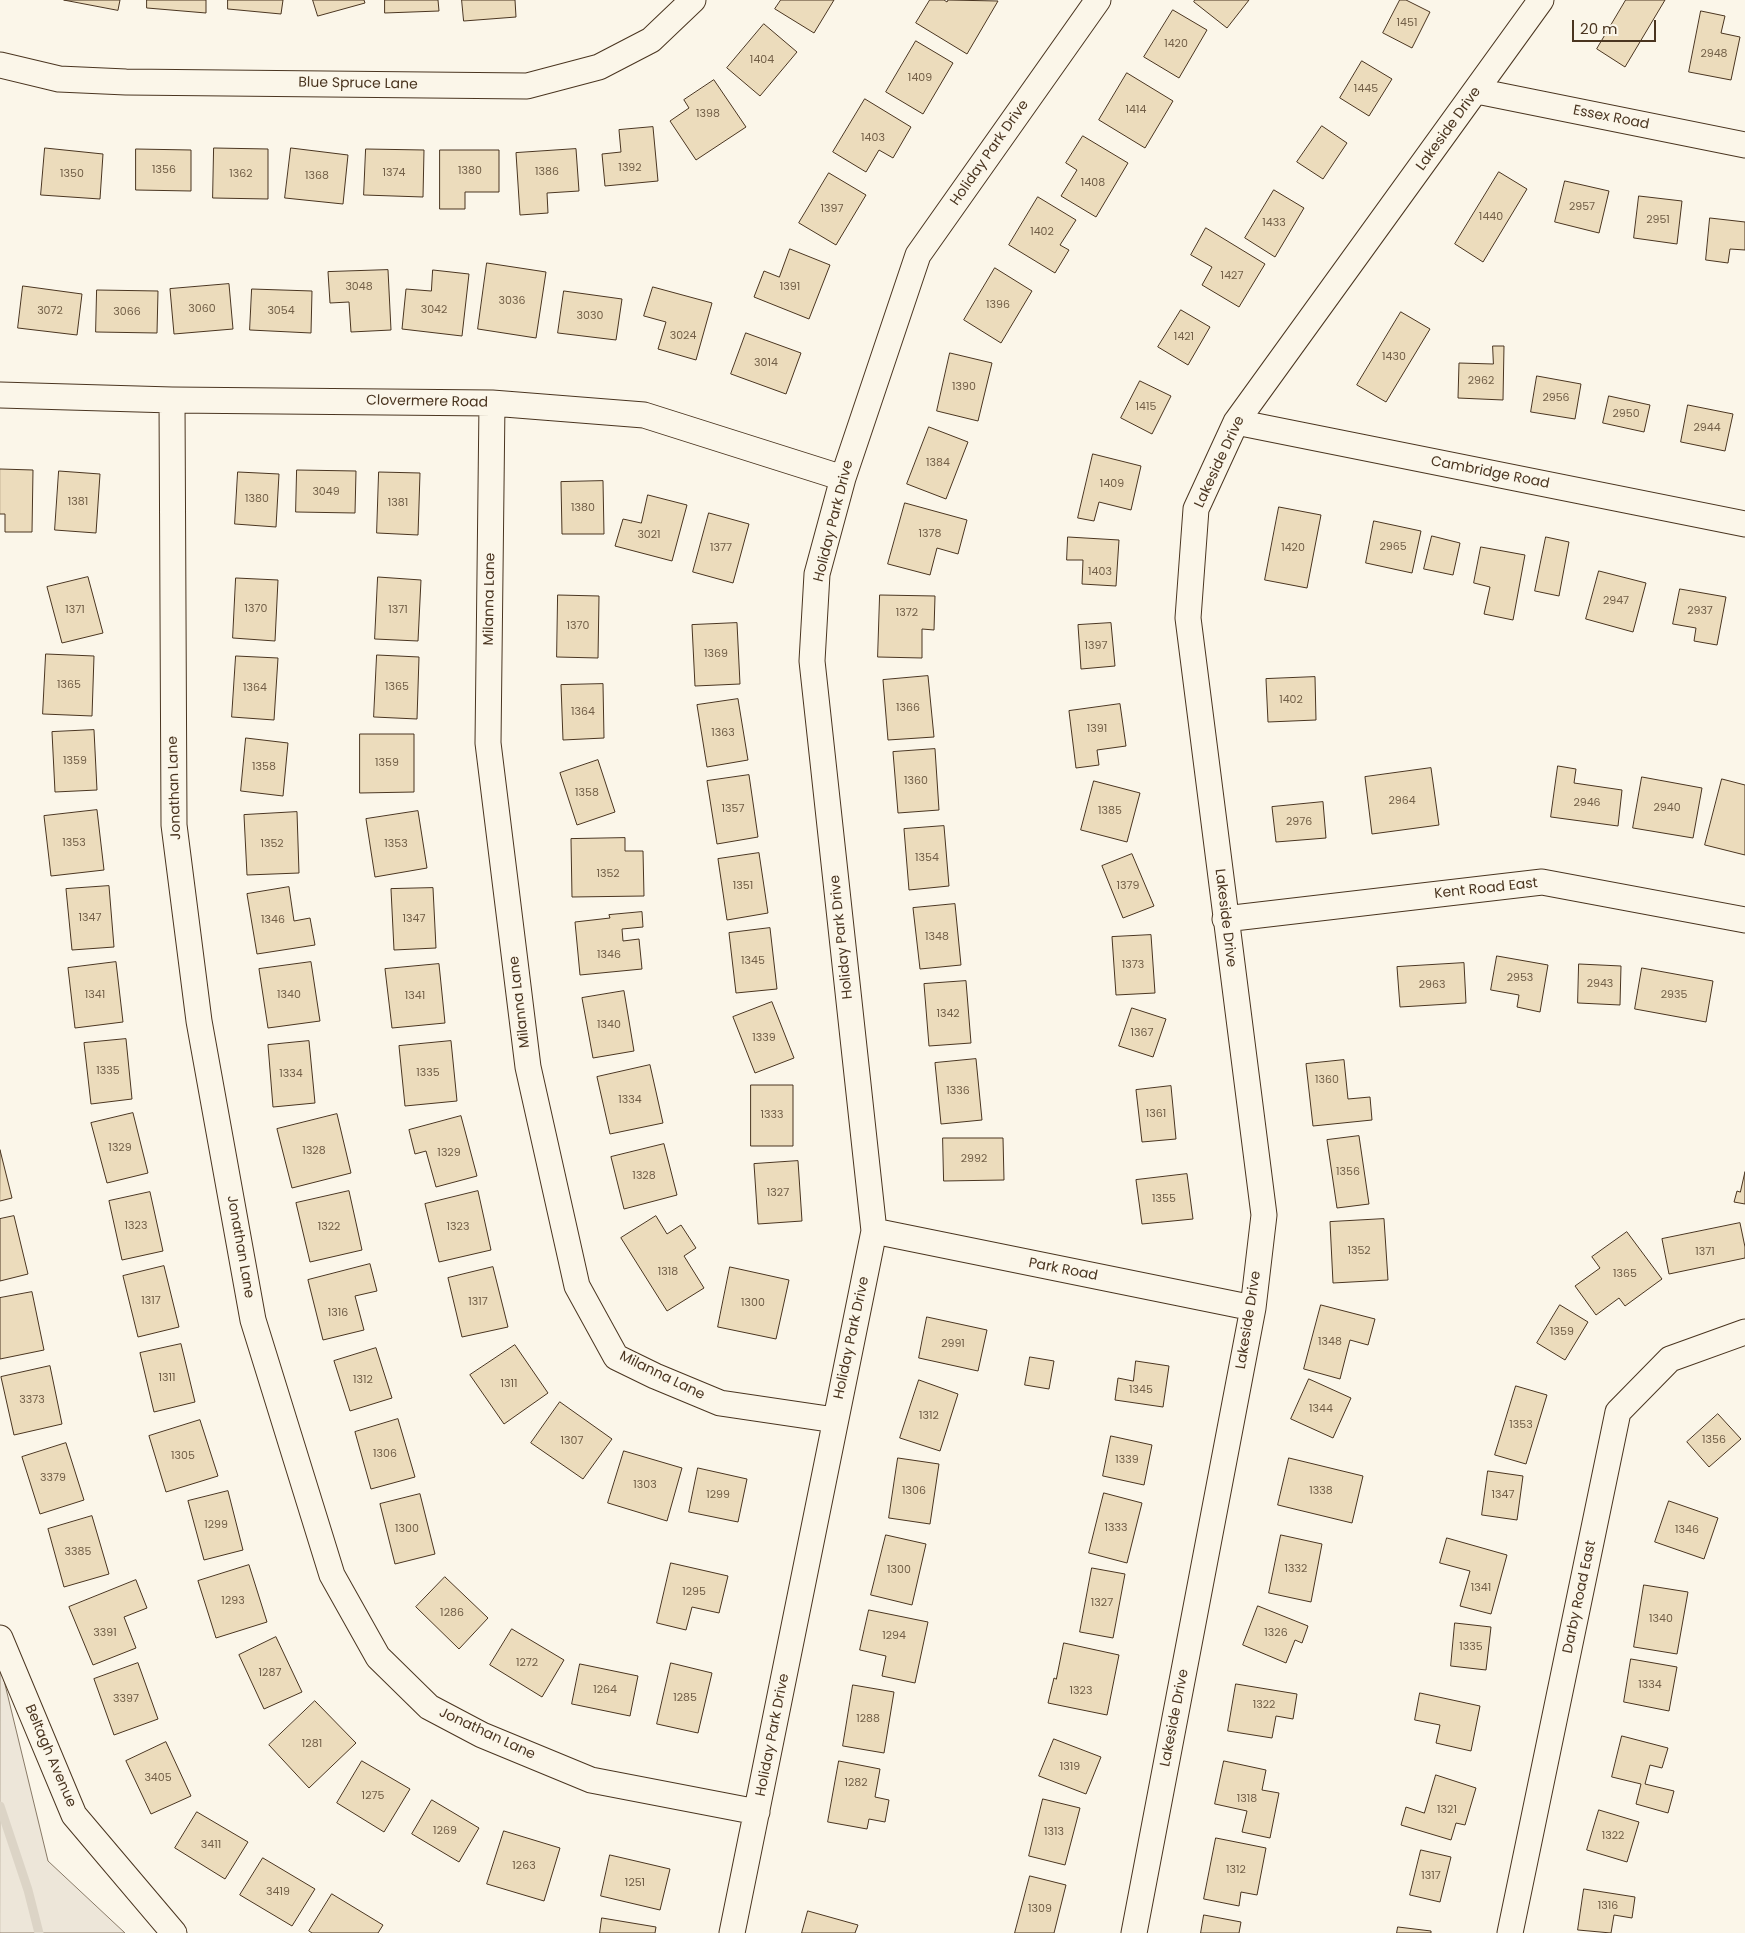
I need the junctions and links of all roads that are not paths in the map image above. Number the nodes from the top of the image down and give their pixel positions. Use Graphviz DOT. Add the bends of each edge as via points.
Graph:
graph roads {
  1 [pos="693,0"];
  2 [pos="1098,0"];
  3 [pos="1542,0"];
  4 [pos="0,65"];
  5 [pos="1477,91"];
  6 [pos="1745,145"];
  7 [pos="0,395"];
  8 [pos="172,400"];
  9 [pos="492,402"];
  10 [pos="1236,422"];
  11 [pos="843,478"];
  12 [pos="1745,524"];
  13 [pos="1225,919"];
  14 [pos="1745,920"];
  15 [pos="874,1231"];
  16 [pos="1253,1308"];
  17 [pos="1745,1332"];
  18 [pos="835,1420"];
  19 [pos="0,1638"];
  20 [pos="757,1812"];
  21 [pos="174,1933"];
  22 [pos="732,1933"];
  23 [pos="1134,1933"];
  24 [pos="1510,1933"];
  1 -- 4 [label="street, Blue Spruce Lane" via="651,40 599,67 528,86 59,79"];
  2 -- 11 [label="street, Holiday Park Drive" via="918,255"];
  3 -- 5 [label="street, Lakeside Drive"];
  5 -- 6 [label="street, Essex Road"];
  5 -- 10 [label="street, Lakeside Drive"];
  7 -- 8 [label="street, Clovermere Road"];
  8 -- 9 [label="street, Clovermere Road"];
  8 -- 20 [label="street, Jonathan Lane" via="174,825 199,1021 254,1320 332,1575 378,1657 429,1708 482,1735 592,1780"];
  9 -- 11 [label="street, Clovermere Road" via="644,415"];
  9 -- 18 [label="street, Milanna Lane" via="488,742 528,1067 577,1286 616,1356 720,1404"];
  10 -- 12 [label="street, Cambridge Road"];
  10 -- 13 [label="street, Lakeside Drive" via="1196,509 1188,618"];
  11 -- 15 [label="street, Holiday Park Drive" via="817,574 812,661"];
  13 -- 14 [label="street, Kent Road East" via="1542,882"];
  13 -- 16 [label="street, Lakeside Drive" via="1264,1215"];
  15 -- 16 [label="street, Park Road"];
  15 -- 18 [label="street, Holiday Park Drive"];
  16 -- 23 [label="street, Lakeside Drive"];
  17 -- 24 [label="street, Darby Road East" via="1670,1359 1618,1412"];
  18 -- 20 [label="street, Holiday Park Drive"];
  19 -- 21 [label="street, Beltagh Avenue" via="74,1815"];
  20 -- 22 [label="street, Holiday Park Drive"];
}
